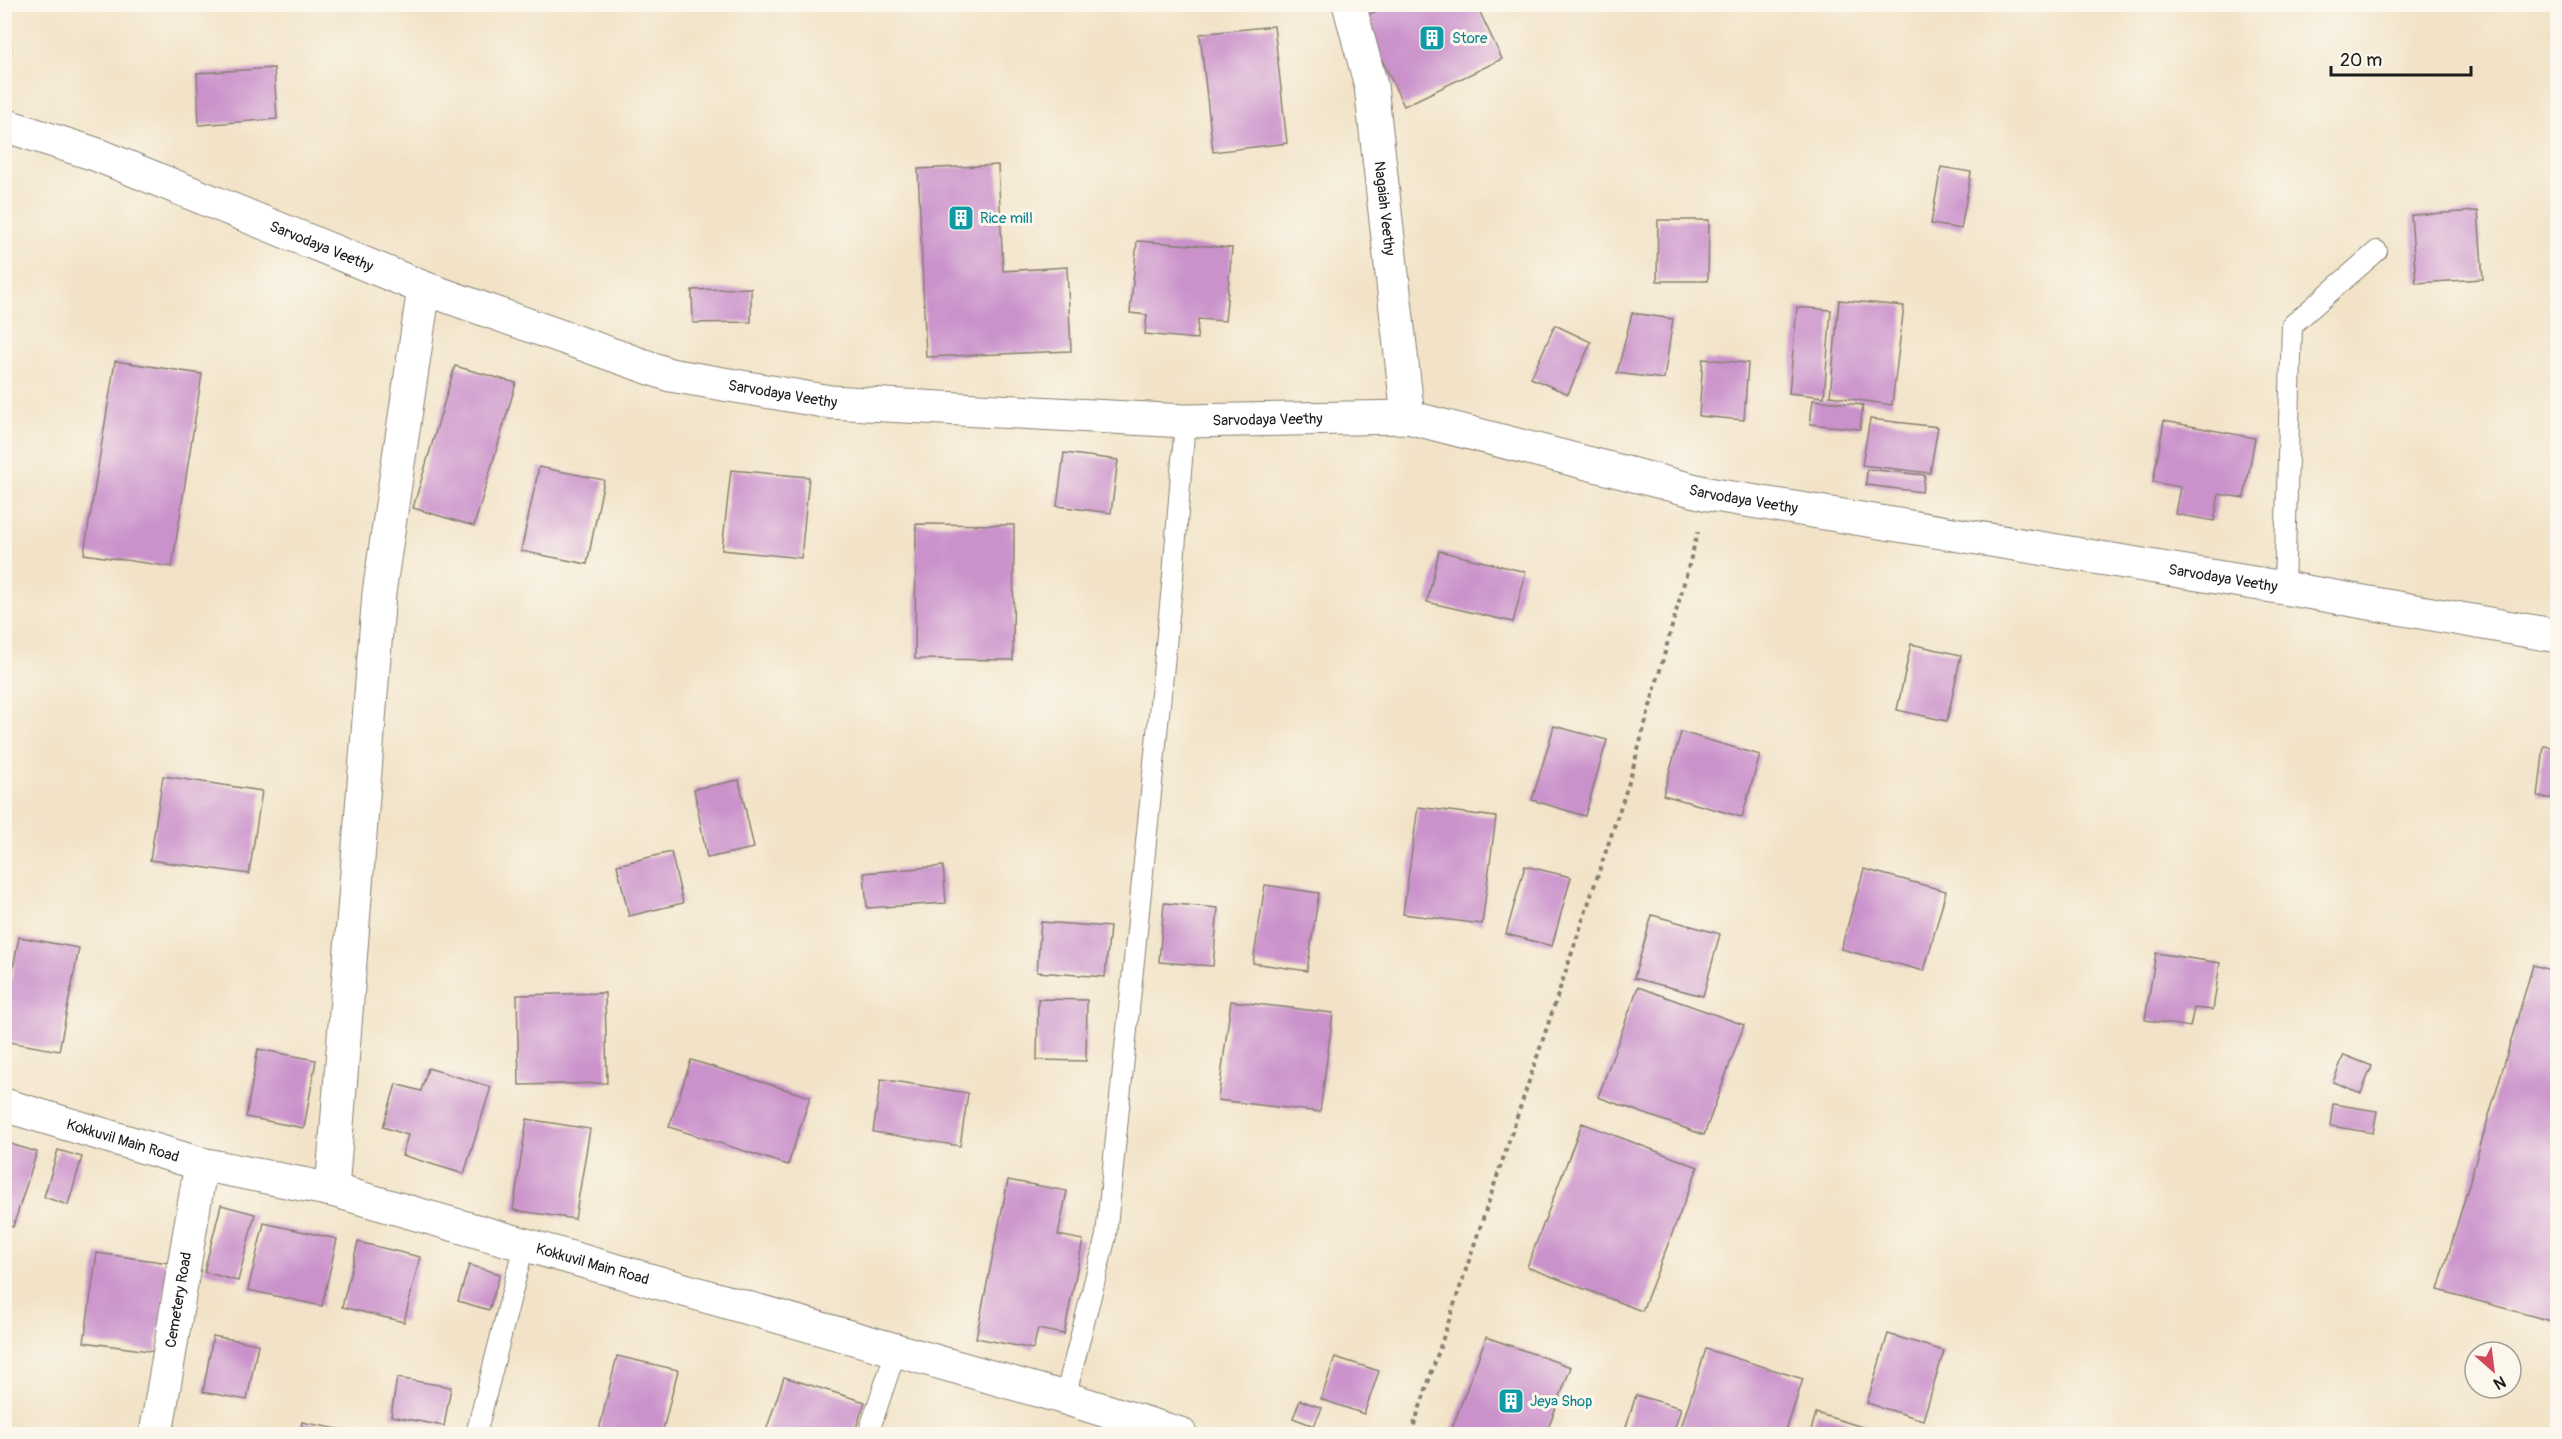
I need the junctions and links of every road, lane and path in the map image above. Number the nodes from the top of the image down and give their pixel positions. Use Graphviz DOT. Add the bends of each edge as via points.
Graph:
graph roads {
  1 [pos="1349,4"];
  2 [pos="4,125"];
  3 [pos="2377,250"];
  4 [pos="424,288"];
  5 [pos="1408,417"];
  6 [pos="1185,421"];
  7 [pos="1708,494"];
  8 [pos="2284,588"];
  9 [pos="2558,636"];
  10 [pos="4,1106"];
  11 [pos="201,1164"];
  12 [pos="332,1190"];
  13 [pos="524,1245"];
  14 [pos="896,1351"];
  15 [pos="1065,1398"];
  16 [pos="156,1434"];
  17 [pos="476,1434"];
  18 [pos="868,1434"];
  19 [pos="1180,1434"];
  20 [pos="1411,1434"];
  1 -- 5 [label="street, Nagaiah Veethy" via="1371,87"];
  2 -- 4 [label="street, Sarvodaya Veethy" via="95,154"];
  3 -- 8 [label="lane" via="2292,325"];
  4 -- 6 [label="street, Sarvodaya Veethy" via="670,375 830,402"];
  4 -- 12 [label="street" via="379,593"];
  5 -- 6 [label="street, Sarvodaya Veethy"];
  5 -- 7 [label="street, Sarvodaya Veethy"];
  6 -- 15 [label="lane" via="1173,576 1106,1236"];
  7 -- 8 [label="street, Sarvodaya Veethy"];
  7 -- 20 [label="path" via="1630,779"];
  8 -- 9 [label="street, Sarvodaya Veethy"];
  10 -- 11 [label="street, Kokkuvil Main Road"];
  11 -- 12 [label="street, Kokkuvil Main Road"];
  11 -- 16 [label="street, Cemetery Road"];
  12 -- 13 [label="street, Kokkuvil Main Road"];
  13 -- 14 [label="street, Kokkuvil Main Road"];
  13 -- 17 [label="lane"];
  14 -- 15 [label="street, Kokkuvil Main Road"];
  14 -- 18 [label="lane"];
  15 -- 19 [label="street, Kokkuvil Main Road"];
}
